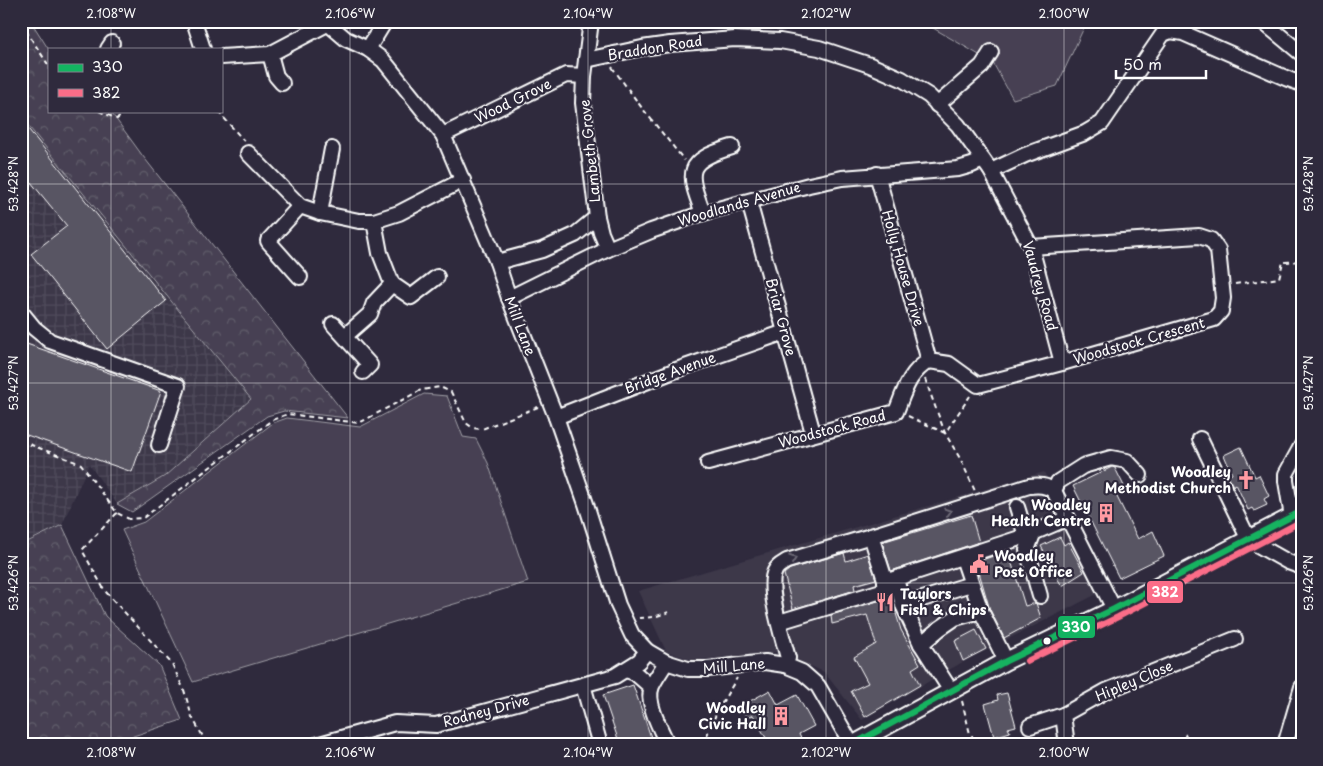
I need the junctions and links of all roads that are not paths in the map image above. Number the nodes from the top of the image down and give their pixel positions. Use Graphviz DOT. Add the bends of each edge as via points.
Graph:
graph roads {
  1 [pos="194,21"];
  2 [pos="385,21"];
  3 [pos="591,21"];
  4 [pos="1262,21"];
  5 [pos="326,23"];
  6 [pos="203,48"];
  7 [pos="368,49"];
  8 [pos="991,52"];
  9 [pos="270,54"];
  10 [pos="1302,54"];
  11 [pos="222,56"];
  12 [pos="586,60"];
  13 [pos="584,76"];
  14 [pos="282,83"];
  15 [pos="1302,84"];
  16 [pos="937,105"];
  17 [pos="443,135"];
  18 [pos="732,148"];
  19 [pos="332,149"];
  20 [pos="248,153"];
  21 [pos="987,166"];
  22 [pos="877,174"];
  23 [pos="463,180"];
  24 [pos="749,202"];
  25 [pos="300,206"];
  26 [pos="320,213"];
  27 [pos="703,213"];
  28 [pos="597,217"];
  29 [pos="374,221"];
  30 [pos="1031,247"];
  31 [pos="608,249"];
  32 [pos="496,262"];
  33 [pos="437,276"];
  34 [pos="300,277"];
  35 [pos="392,284"];
  36 [pos="509,298"];
  37 [pos="21,312"];
  38 [pos="333,324"];
  39 [pos="785,332"];
  40 [pos="345,336"];
  41 [pos="1062,363"];
  42 [pos="925,364"];
  43 [pos="363,372"];
  44 [pos="556,417"];
  45 [pos="813,433"];
  46 [pos="1200,439"];
  47 [pos="159,445"];
  48 [pos="1302,445"];
  49 [pos="708,463"];
  50 [pos="1140,475"];
  51 [pos="1054,491"];
  52 [pos="1017,506"];
  53 [pos="1297,514"];
  54 [pos="1068,518"];
  55 [pos="1030,535"];
  56 [pos="871,536"];
  57 [pos="1249,540"];
  58 [pos="963,558"];
  59 [pos="1302,568"];
  60 [pos="972,584"];
  61 [pos="886,586"];
  62 [pos="1040,596"];
  63 [pos="903,605"];
  64 [pos="1114,609"];
  65 [pos="981,611"];
  66 [pos="780,622"];
  67 [pos="1235,639"];
  68 [pos="921,644"];
  69 [pos="647,651"];
  70 [pos="1006,661"];
  71 [pos="666,662"];
  72 [pos="785,665"];
  73 [pos="626,670"];
  74 [pos="583,685"];
  75 [pos="651,687"];
  76 [pos="1302,687"];
  77 [pos="954,689"];
  78 [pos="1063,714"];
  79 [pos="1030,726"];
  80 [pos="349,740"];
  81 [pos="1289,744"];
  82 [pos="316,745"];
  83 [pos="600,745"];
  84 [pos="668,745"];
  85 [pos="852,745"];
  86 [pos="1067,745"];
  1 -- 6 [label="street"];
  2 -- 7 [label="street"];
  3 -- 12 [label="street, Lambeth Grove"];
  4 -- 10 [label="street"];
  5 -- 7 [label="street, Mill Lane" via="346,39"];
  5 -- 9 [label="street"];
  7 -- 17 [label="street, Mill Lane" via="383,60"];
  8 -- 16 [label="street" via="982,66"];
  9 -- 11 [label="street"];
  9 -- 14 [label="street" via="276,76"];
  12 -- 13 [label="street, Lambeth Grove"];
  12 -- 16 [label="street, Braddon Road" via="670,44 735,39 801,44 870,65 929,96"];
  13 -- 17 [label="street, Wood Grove" via="566,76"];
  13 -- 28 [label="street, Lambeth Grove" via="583,103"];
  15 -- 21 [label="street, Woodlands Avenue" via="1183,33 1171,31 1163,34 1102,123 1085,133"];
  16 -- 21 [label="street, Braddon Road" via="958,125"];
  17 -- 23 [label="street, Mill Lane"];
  18 -- 27 [label="street" via="712,153 694,167 692,181"];
  19 -- 26 [label="street"];
  20 -- 25 [label="street"];
  21 -- 22 [label="street, Woodlands Avenue"];
  21 -- 30 [label="street, Vaudrey Road"];
  22 -- 24 [label="street, Woodlands Avenue" via="808,185"];
  22 -- 42 [label="street, Holly House Drive"];
  23 -- 29 [label="street" via="400,213"];
  23 -- 32 [label="street, Mill Lane"];
  24 -- 27 [label="street, Woodlands Avenue"];
  24 -- 39 [label="street, Briar Grove"];
  25 -- 26 [label="street"];
  25 -- 34 [label="street" via="268,241"];
  26 -- 29 [label="street" via="345,220"];
  27 -- 31 [label="street, Woodlands Avenue"];
  28 -- 31 [label="street, Lambeth Grove"];
  28 -- 32 [label="street" via="575,235 542,250"];
  29 -- 35 [label="street" via="380,253"];
  30 -- 41 [label="street, Vaudrey Road"];
  30 -- 41 [label="street, Woodstock Crescent" via="1199,236 1211,240 1218,250 1223,298 1221,311 1214,319"];
  31 -- 36 [label="street, Woodlands Avenue"];
  32 -- 36 [label="street, Mill Lane"];
  33 -- 35 [label="street" via="412,297"];
  35 -- 40 [label="street" via="374,303 370,314"];
  36 -- 44 [label="street, Mill Lane"];
  37 -- 47 [label="street" via="50,341 178,386"];
  38 -- 40 [label="street"];
  39 -- 44 [label="street, Bridge Avenue"];
  39 -- 45 [label="street, Briar Grove"];
  40 -- 43 [label="street" via="370,365"];
  41 -- 42 [label="street, Woodstock Crescent" via="978,385 949,364"];
  42 -- 45 [label="street, Woodstock Road" via="908,382 896,412"];
  44 -- 69 [label="street, Mill Lane" via="618,605 632,635"];
  45 -- 49 [label="street, Woodstock Road"];
  46 -- 57 [label="street"];
  48 -- 53 [label="street" via="1286,474"];
  50 -- 51 [label="street" via="1127,461 1111,458 1083,466 1058,482"];
  51 -- 54 [label="street"];
  56 -- 51 [label="street, one-way" via="1028,486 1048,486"];
  52 -- 55 [label="street"];
  53 -- 57 [label="main road"];
  54 -- 55 [label="street"];
  54 -- 64 [label="street"];
  55 -- 58 [label="street"];
  55 -- 62 [label="street" via="1026,550"];
  56 -- 61 [label="street"];
  66 -- 56 [label="street, one-way" via="773,597 776,568 787,561"];
  57 -- 59 [label="street"];
  57 -- 64 [label="main road"];
  58 -- 60 [label="street"];
  58 -- 61 [label="street"];
  60 -- 63 [label="street"];
  60 -- 65 [label="street"];
  61 -- 63 [label="street" via="898,586"];
  61 -- 66 [label="street"];
  63 -- 68 [label="street"];
  64 -- 70 [label="main road"];
  65 -- 68 [label="street" via="955,618"];
  65 -- 70 [label="street"];
  66 -- 72 [label="street" via="788,658"];
  67 -- 78 [label="street, Hipley Close" via="1106,691"];
  68 -- 77 [label="street"];
  69 -- 71 [label="street, Mill Lane"];
  69 -- 73 [label="street, Rodney Drive"];
  70 -- 77 [label="main road"];
  71 -- 72 [label="street, Mill Lane" via="688,669 765,662"];
  71 -- 75 [label="street"];
  72 -- 85 [label="street, Mill Lane" via="802,672 818,686"];
  73 -- 74 [label="street, Rodney Drive"];
  73 -- 75 [label="street" via="635,673"];
  74 -- 80 [label="street, Rodney Drive" via="436,725 395,722"];
  74 -- 83 [label="street"];
  75 -- 84 [label="street" via="651,704"];
  76 -- 81 [label="street"];
  77 -- 85 [label="main road"];
  78 -- 79 [label="street, Hipley Close"];
  78 -- 86 [label="street"];
  80 -- 82 [label="street, Rodney Drive"];
}
